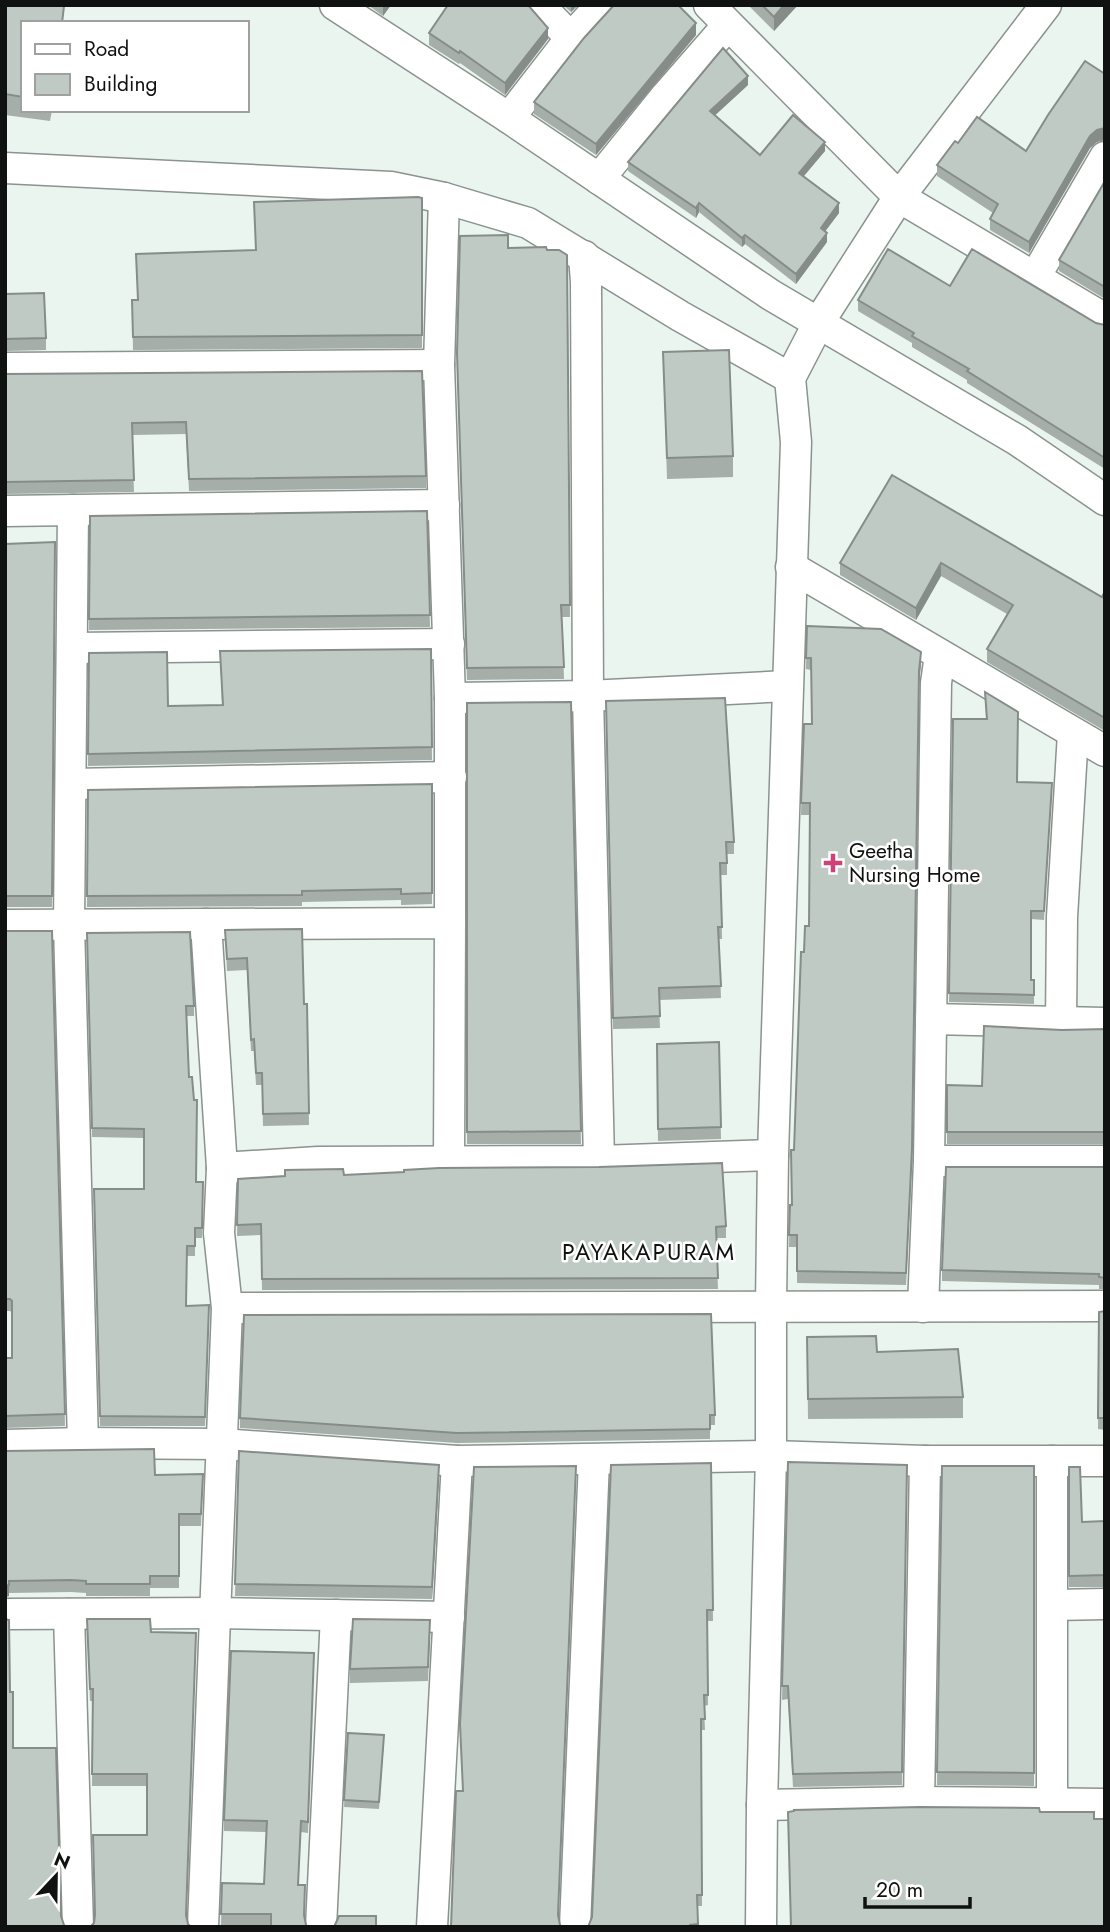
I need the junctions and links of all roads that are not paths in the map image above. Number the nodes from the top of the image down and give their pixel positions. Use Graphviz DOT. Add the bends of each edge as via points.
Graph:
graph roads {
  1 [pos="335,5"];
  2 [pos="539,5"];
  3 [pos="601,5"];
  4 [pos="1046,5"];
  5 [pos="719,15"];
  6 [pos="571,38"];
  7 [pos="509,118"];
  8 [pos="1105,157"];
  9 [pos="5,169"];
  10 [pos="599,179"];
  11 [pos="900,197"];
  12 [pos="444,198"];
  13 [pos="584,256"];
  14 [pos="1035,277"];
  15 [pos="1105,319"];
  16 [pos="819,322"];
  17 [pos="439,365"];
  18 [pos="5,368"];
  19 [pos="790,378"];
  20 [pos="1105,500"];
  21 [pos="444,505"];
  22 [pos="73,510"];
  23 [pos="5,511"];
  24 [pos="791,567"];
  25 [pos="449,644"];
  26 [pos="73,648"];
  27 [pos="940,656"];
  28 [pos="787,686"];
  29 [pos="588,696"];
  30 [pos="450,698"];
  31 [pos="1073,733"];
  32 [pos="1105,751"];
  33 [pos="451,778"];
  34 [pos="71,784"];
  35 [pos="450,923"];
  36 [pos="206,924"];
  37 [pos="5,925"];
  38 [pos="68,925"];
  39 [pos="931,1019"];
  40 [pos="1105,1023"];
  41 [pos="1061,1024"];
  42 [pos="774,1155"];
  43 [pos="599,1161"];
  44 [pos="929,1161"];
  45 [pos="1105,1161"];
  46 [pos="449,1162"];
  47 [pos="222,1168"];
  48 [pos="771,1305"];
  49 [pos="1105,1306"];
  50 [pos="923,1307"];
  51 [pos="227,1308"];
  52 [pos="83,1443"];
  53 [pos="222,1444"];
  54 [pos="5,1445"];
  55 [pos="771,1456"];
  56 [pos="594,1460"];
  57 [pos="457,1461"];
  58 [pos="925,1461"];
  59 [pos="1052,1461"];
  60 [pos="1105,1461"];
  61 [pos="1105,1604"];
  62 [pos="1054,1605"];
  63 [pos="216,1613"];
  64 [pos="5,1614"];
  65 [pos="69,1614"];
  66 [pos="336,1615"];
  67 [pos="449,1617"];
  68 [pos="919,1802"];
  69 [pos="1052,1804"];
  70 [pos="1105,1804"];
  71 [pos="762,1805"];
  72 [pos="78,1927"];
  73 [pos="203,1927"];
  74 [pos="321,1927"];
  75 [pos="432,1927"];
  76 [pos="575,1927"];
  77 [pos="761,1927"];
  1 -- 7 [label="street"];
  2 -- 6 [label="street"];
  3 -- 6 [label="street"];
  4 -- 11 [label="street"];
  5 -- 10 [label="street" via="666,96"];
  5 -- 11 [label="street"];
  6 -- 7 [label="street"];
  7 -- 10 [label="street"];
  8 -- 14 [label="street"];
  9 -- 12 [label="street" via="391,187"];
  10 -- 16 [label="street" via="771,295"];
  11 -- 14 [label="street"];
  11 -- 16 [label="street"];
  12 -- 13 [label="street" via="528,223"];
  12 -- 17 [label="street"];
  13 -- 19 [label="street"];
  13 -- 29 [label="street"];
  14 -- 15 [label="street"];
  16 -- 19 [label="street"];
  16 -- 20 [label="street" via="1017,440"];
  17 -- 18 [label="street"];
  17 -- 21 [label="street"];
  19 -- 24 [label="street" via="796,442"];
  21 -- 22 [label="street"];
  21 -- 25 [label="street"];
  22 -- 23 [label="street"];
  22 -- 26 [label="street"];
  24 -- 27 [label="street"];
  24 -- 28 [label="street"];
  25 -- 26 [label="street"];
  25 -- 30 [label="street"];
  26 -- 34 [label="street"];
  27 -- 31 [label="street"];
  27 -- 39 [label="street"];
  28 -- 29 [label="street"];
  28 -- 42 [label="street"];
  29 -- 30 [label="street"];
  29 -- 43 [label="street"];
  30 -- 33 [label="street"];
  31 -- 32 [label="street"];
  31 -- 41 [label="street"];
  33 -- 34 [label="street"];
  33 -- 35 [label="street"];
  34 -- 38 [label="street"];
  35 -- 36 [label="street"];
  35 -- 46 [label="street"];
  36 -- 38 [label="street"];
  36 -- 47 [label="street"];
  37 -- 38 [label="street"];
  38 -- 52 [label="street"];
  39 -- 41 [label="street"];
  39 -- 44 [label="street"];
  40 -- 41 [label="street"];
  42 -- 43 [label="street"];
  42 -- 48 [label="street"];
  43 -- 46 [label="street"];
  44 -- 45 [label="street"];
  44 -- 50 [label="street"];
  46 -- 47 [label="street"];
  47 -- 51 [label="street" via="219,1233"];
  48 -- 50 [label="street"];
  48 -- 51 [label="street"];
  48 -- 55 [label="street"];
  49 -- 50 [label="street"];
  51 -- 53 [label="street"];
  52 -- 53 [label="street"];
  52 -- 54 [label="street"];
  53 -- 57 [label="street"];
  53 -- 63 [label="street"];
  55 -- 56 [label="street"];
  55 -- 58 [label="street"];
  55 -- 71 [label="street"];
  56 -- 57 [label="street"];
  56 -- 76 [label="street"];
  57 -- 67 [label="street"];
  58 -- 59 [label="street"];
  58 -- 68 [label="street"];
  59 -- 60 [label="street"];
  59 -- 62 [label="street"];
  61 -- 62 [label="street"];
  62 -- 69 [label="street"];
  63 -- 65 [label="street"];
  63 -- 66 [label="street"];
  63 -- 73 [label="street"];
  64 -- 65 [label="street"];
  65 -- 72 [label="street"];
  66 -- 67 [label="street"];
  66 -- 74 [label="street"];
  67 -- 75 [label="street"];
  68 -- 69 [label="street"];
  68 -- 71 [label="street"];
  69 -- 70 [label="street"];
  71 -- 77 [label="street"];
}
